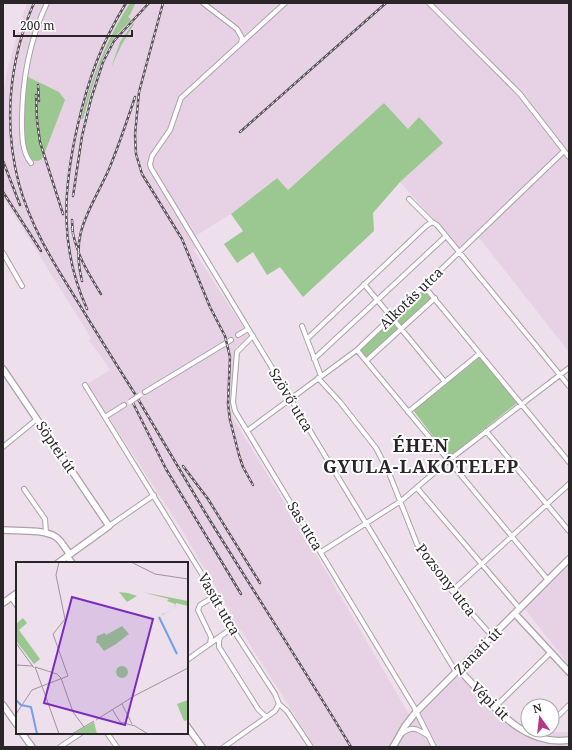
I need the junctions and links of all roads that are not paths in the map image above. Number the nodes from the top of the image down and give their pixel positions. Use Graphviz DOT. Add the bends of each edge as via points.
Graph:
graph roads {
  1 [pos="47,3"];
  2 [pos="203,3"];
  3 [pos="285,3"];
  4 [pos="429,3"];
  5 [pos="241,44"];
  6 [pos="564,151"];
  7 [pos="569,157"];
  8 [pos="31,163"];
  9 [pos="409,199"];
  10 [pos="432,222"];
  11 [pos="446,236"];
  12 [pos="458,252"];
  13 [pos="3,253"];
  14 [pos="364,284"];
  15 [pos="22,286"];
  16 [pos="424,286"];
  17 [pos="435,298"];
  18 [pos="377,300"];
  19 [pos="391,317"];
  20 [pos="302,326"];
  21 [pos="248,328"];
  22 [pos="401,328"];
  23 [pos="238,335"];
  24 [pos="253,336"];
  25 [pos="306,339"];
  26 [pos="231,340"];
  27 [pos="357,350"];
  28 [pos="479,354"];
  29 [pos="314,359"];
  30 [pos="366,361"];
  31 [pos="569,368"];
  32 [pos="3,369"];
  33 [pos="560,374"];
  34 [pos="320,377"];
  35 [pos="445,382"];
  36 [pos="85,385"];
  37 [pos="569,386"];
  38 [pos="146,392"];
  39 [pos="140,396"];
  40 [pos="290,398"];
  41 [pos="130,402"];
  42 [pos="521,404"];
  43 [pos="124,405"];
  44 [pos="408,412"];
  45 [pos="105,417"];
  46 [pos="37,419"];
  47 [pos="247,431"];
  48 [pos="486,432"];
  49 [pos="3,447"];
  50 [pos="448,460"];
  51 [pos="569,462"];
  52 [pos="569,484"];
  53 [pos="417,488"];
  54 [pos="24,489"];
  55 [pos="154,495"];
  56 [pos="401,501"];
  57 [pos="547,504"];
  58 [pos="366,524"];
  59 [pos="109,526"];
  60 [pos="3,530"];
  61 [pos="569,531"];
  62 [pos="46,533"];
  63 [pos="512,536"];
  64 [pos="321,552"];
  65 [pos="68,555"];
  66 [pos="569,559"];
  67 [pos="59,562"];
  68 [pos="72,562"];
  69 [pos="481,564"];
  70 [pos="548,580"];
  71 [pos="452,591"];
  72 [pos="16,594"];
  73 [pos="215,596"];
  74 [pos="11,597"];
  75 [pos="3,603"];
  76 [pos="16,604"];
  77 [pos="518,614"];
  78 [pos="232,628"];
  79 [pos="221,636"];
  80 [pos="492,636"];
  81 [pos="210,644"];
  82 [pos="220,647"];
  83 [pos="551,652"];
  84 [pos="188,659"];
  85 [pos="458,671"];
  86 [pos="569,672"];
  87 [pos="279,704"];
  88 [pos="3,705"];
  89 [pos="569,705"];
  90 [pos="495,707"];
  91 [pos="416,712"];
  92 [pos="560,714"];
  93 [pos="266,717"];
  94 [pos="16,724"];
  95 [pos="188,727"];
  96 [pos="520,729"];
  97 [pos="23,734"];
  98 [pos="80,734"];
  99 [pos="108,734"];
  100 [pos="400,735"];
  101 [pos="428,735"];
  102 [pos="542,738"];
  103 [pos="569,740"];
  104 [pos="32,747"];
  105 [pos="60,747"];
  106 [pos="117,747"];
  107 [pos="202,747"];
  108 [pos="224,747"];
  109 [pos="311,747"];
  110 [pos="393,747"];
  111 [pos="434,747"];
  1 -- 8 [label="street" via="31,45 23,87 23,140 26,155"];
  2 -- 5 [label="street" via="237,28 242,38"];
  3 -- 5 [label="street"];
  4 -- 6 [label="street" via="513,86"];
  5 -- 21 [label="street, Szövő utca" via="181,98 170,130 152,156 151,168"];
  6 -- 7 [label="street"];
  6 -- 12 [label="street, Alkotás utca"];
  9 -- 10 [label="street"];
  10 -- 11 [label="street"];
  10 -- 14 [label="street"];
  11 -- 12 [label="street"];
  11 -- 18 [label="street"];
  12 -- 16 [label="street, Alkotás utca"];
  12 -- 33 [label="street"];
  13 -- 15 [label="street"];
  14 -- 18 [label="street"];
  14 -- 25 [label="street"];
  16 -- 17 [label="street"];
  16 -- 19 [label="street, Alkotás utca"];
  17 -- 22 [label="street, Alkotás utca"];
  17 -- 28 [label="street"];
  18 -- 19 [label="street"];
  18 -- 29 [label="street"];
  19 -- 22 [label="street"];
  19 -- 27 [label="street, Alkotás utca"];
  20 -- 25 [label="street"];
  21 -- 23 [label="street"];
  21 -- 24 [label="street, Szövő utca"];
  22 -- 30 [label="street, Alkotás utca"];
  22 -- 35 [label="street"];
  24 -- 40 [label="street, Szövő utca"];
  24 -- 47 [label="street, Sas utca" via="237,352 233,398 235,411"];
  25 -- 29 [label="street"];
  26 -- 38 [label="street"];
  27 -- 30 [label="street"];
  27 -- 34 [label="street, Alkotás utca"];
  28 -- 35 [label="street"];
  28 -- 42 [label="street"];
  29 -- 34 [label="street"];
  30 -- 44 [label="street"];
  31 -- 33 [label="street"];
  32 -- 46 [label="street, Söptei út"];
  33 -- 37 [label="street"];
  33 -- 42 [label="street"];
  34 -- 40 [label="street, Alkotás utca"];
  34 -- 56 [label="street, Pozsony utca" via="376,448"];
  35 -- 44 [label="street"];
  36 -- 45 [label="street, Vasút utca"];
  39 -- 41 [label="street, bridge"];
  40 -- 47 [label="street, Alkotás utca"];
  40 -- 58 [label="street, Szövő utca"];
  42 -- 48 [label="street"];
  42 -- 51 [label="street"];
  43 -- 45 [label="street"];
  44 -- 50 [label="street"];
  45 -- 55 [label="street, Vasút utca"];
  46 -- 49 [label="street"];
  46 -- 59 [label="street, Söptei út"];
  47 -- 64 [label="street, Sas utca"];
  48 -- 50 [label="street"];
  48 -- 57 [label="street"];
  50 -- 53 [label="street"];
  50 -- 63 [label="street"];
  52 -- 57 [label="street"];
  53 -- 56 [label="street"];
  53 -- 69 [label="street"];
  54 -- 62 [label="street" via="45,519"];
  55 -- 59 [label="street"];
  55 -- 73 [label="street, Vasút utca"];
  56 -- 58 [label="street"];
  56 -- 71 [label="street, Pozsony utca" via="421,551"];
  57 -- 61 [label="street"];
  57 -- 63 [label="street"];
  58 -- 64 [label="street"];
  58 -- 85 [label="street, Szövő utca"];
  59 -- 65 [label="street"];
  60 -- 62 [label="street"];
  62 -- 65 [label="street" via="57,538"];
  63 -- 69 [label="street"];
  63 -- 70 [label="street"];
  64 -- 91 [label="street, Sas utca"];
  65 -- 67 [label="street"];
  65 -- 68 [label="street"];
  66 -- 70 [label="street, Zanati út"];
  69 -- 71 [label="street"];
  69 -- 77 [label="street"];
  70 -- 77 [label="street, Zanati út"];
  71 -- 80 [label="street, Pozsony utca"];
  72 -- 74 [label="street"];
  73 -- 78 [label="street, Vasút utca"];
  73 -- 81 [label="street" via="200,605 198,610 211,637"];
  74 -- 75 [label="street"];
  74 -- 76 [label="street"];
  77 -- 80 [label="street, Zanati út"];
  77 -- 83 [label="street"];
  78 -- 79 [label="street"];
  78 -- 87 [label="street, Vasút utca"];
  79 -- 81 [label="street"];
  79 -- 82 [label="street"];
  80 -- 85 [label="street, Zanati út"];
  81 -- 82 [label="street"];
  81 -- 84 [label="street"];
  82 -- 93 [label="street" via="258,709"];
  83 -- 86 [label="street"];
  83 -- 90 [label="street"];
  85 -- 90 [label="street, Vépi út"];
  85 -- 91 [label="street, Zanati út"];
  87 -- 93 [label="street" via="277,709"];
  87 -- 109 [label="street, Vasút utca" via="287,711"];
  88 -- 94 [label="street"];
  89 -- 92 [label="street"];
  90 -- 96 [label="street, Vépi út"];
  91 -- 100 [label="street, Zanati út"];
  91 -- 101 [label="street, Sas utca"];
  93 -- 108 [label="street"];
  95 -- 107 [label="street"];
  97 -- 104 [label="street"];
  98 -- 105 [label="street"];
  99 -- 106 [label="street"];
  100 -- 101 [label="street" via="409,729"];
  100 -- 110 [label="street, Zanati út"];
  101 -- 111 [label="street, Sas utca"];
  102 -- 103 [label="street, Vépi út" via="555,741"];
}
